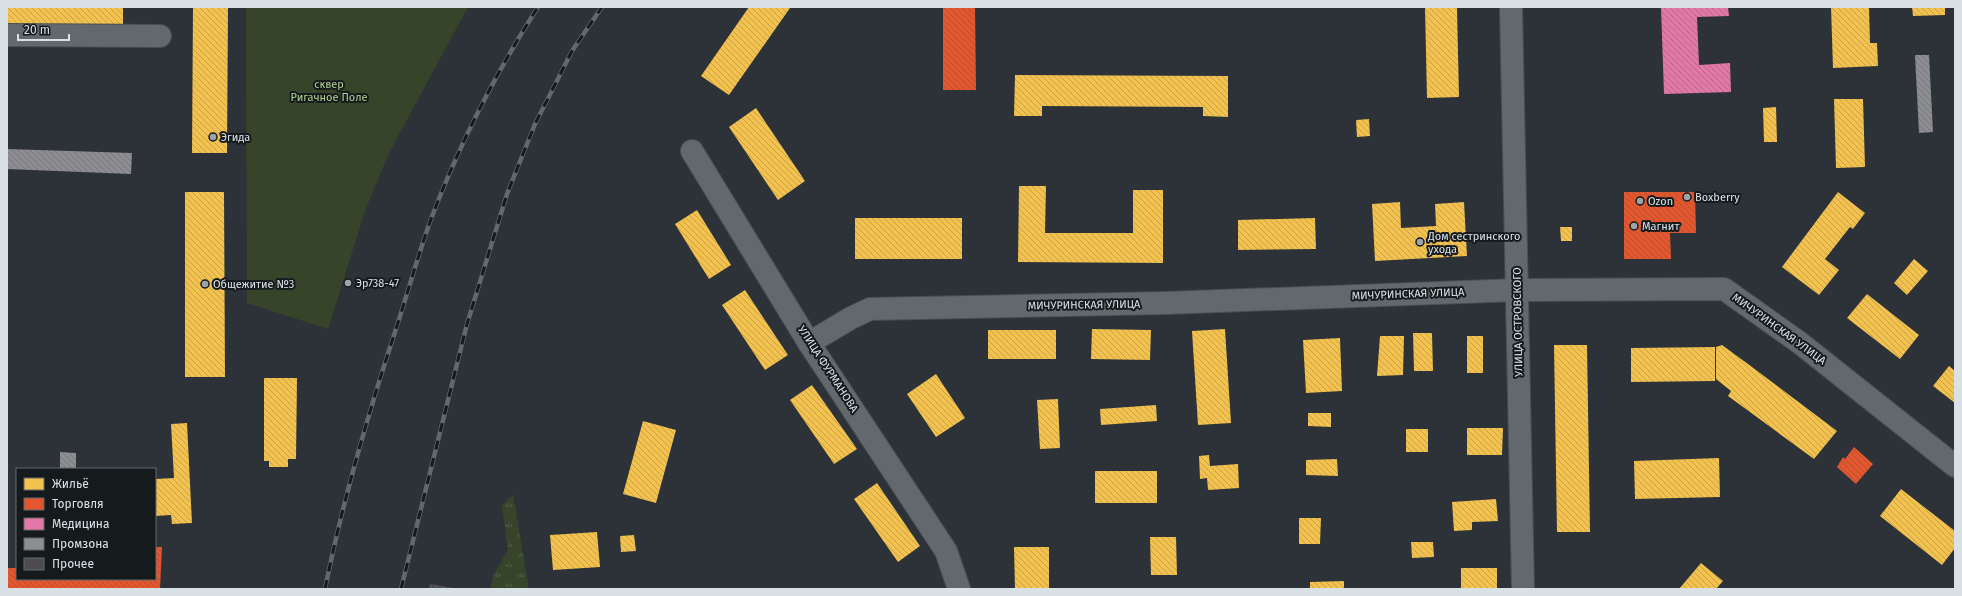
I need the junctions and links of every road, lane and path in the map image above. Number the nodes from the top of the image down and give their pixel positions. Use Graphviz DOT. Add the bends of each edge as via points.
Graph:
graph roads {
  1 [pos="1511,7"];
  2 [pos="7,35"];
  3 [pos="160,36"];
  4 [pos="692,151"];
  5 [pos="1517,290"];
  6 [pos="809,343"];
  7 [pos="1955,466"];
  8 [pos="959,589"];
  9 [pos="1523,589"];
  1 -- 5 [label="street, УЛИЦА ОСТРОВСКОГО"];
  2 -- 3 [label="street"];
  4 -- 6 [label="street, УЛИЦА ФУРМАНОВА"];
  5 -- 6 [label="street, МИЧУРИНСКАЯ УЛИЦА" via="1166,303 870,309"];
  5 -- 7 [label="street, МИЧУРИНСКАЯ УЛИЦА" via="1724,289 1800,343"];
  5 -- 9 [label="street, УЛИЦА ОСТРОВСКОГО"];
  6 -- 8 [label="street, УЛИЦА ФУРМАНОВА" via="946,551"];
}
